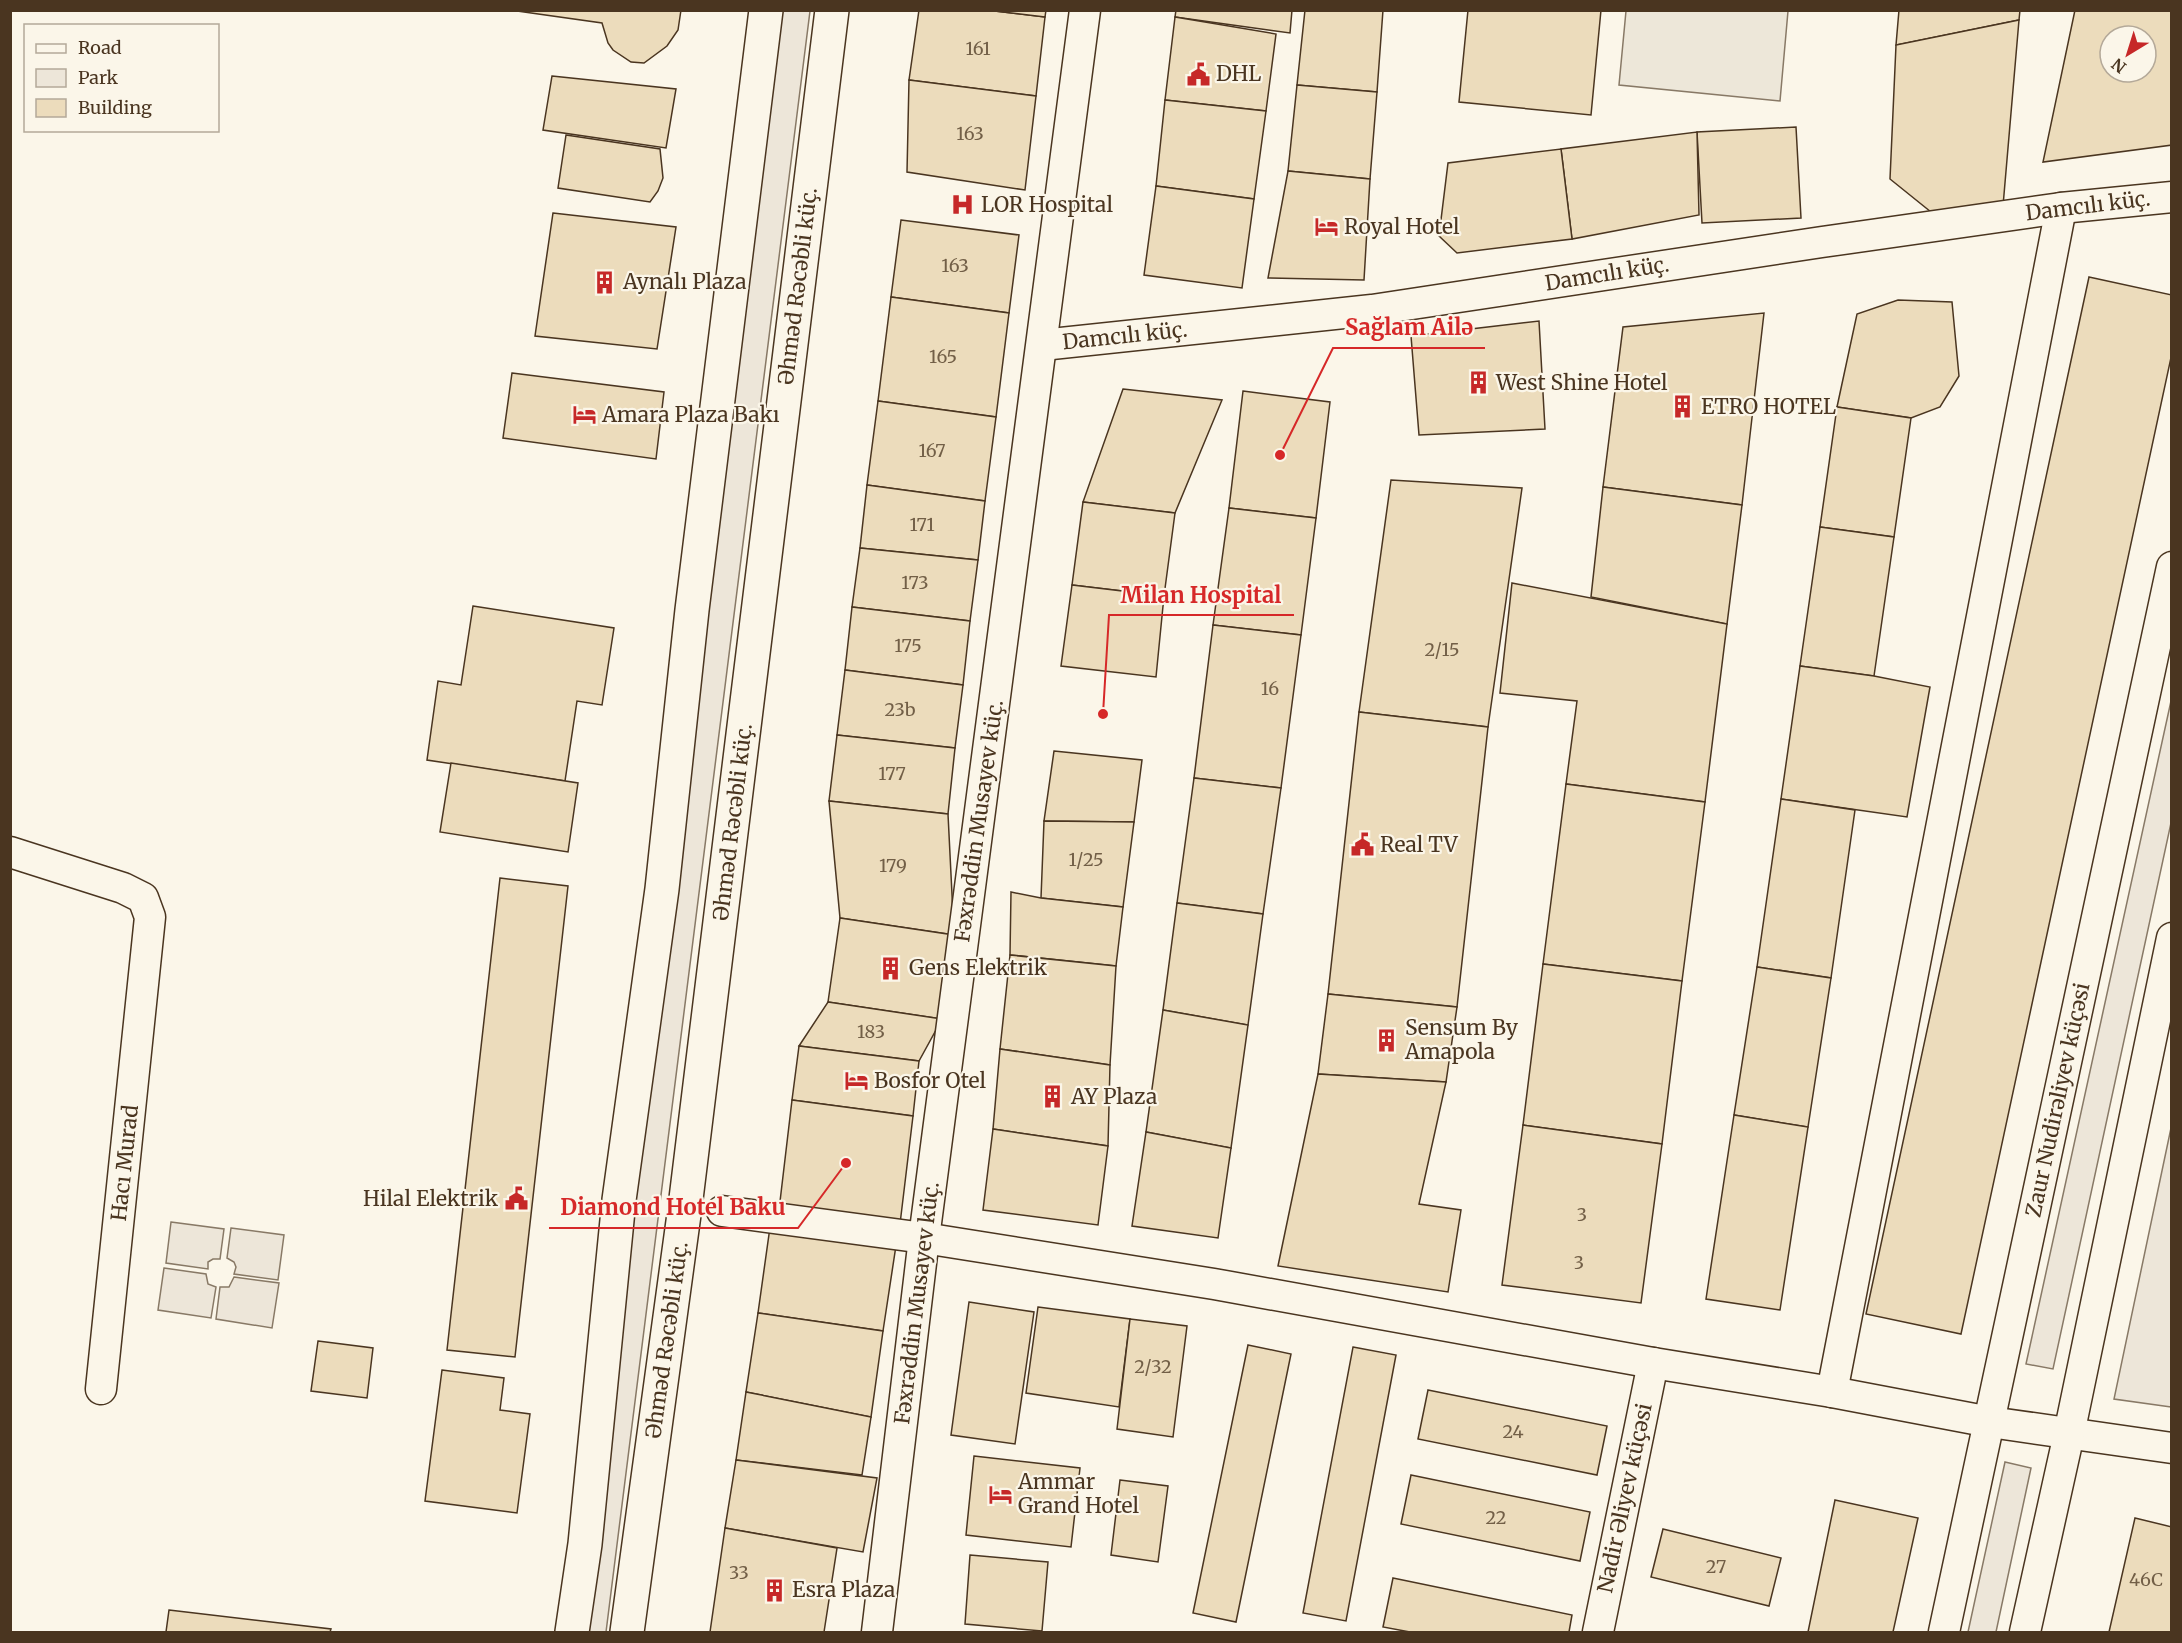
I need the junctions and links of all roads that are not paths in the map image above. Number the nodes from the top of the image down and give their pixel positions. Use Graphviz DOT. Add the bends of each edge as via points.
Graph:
graph roads {
  1 [pos="766,10"];
  2 [pos="832,10"];
  3 [pos="1085,10"];
  4 [pos="2172,196"];
  5 [pos="2061,208"];
  6 [pos="1042,345"];
  7 [pos="2172,567"];
  8 [pos="11,853"];
  9 [pos="2172,938"];
  10 [pos="722,1211"];
  11 [pos="924,1238"];
  12 [pos="1653,1363"];
  13 [pos="101,1389"];
  14 [pos="1832,1392"];
  15 [pos="1990,1422"];
  16 [pos="2069,1434"];
  17 [pos="2172,1448"];
  18 [pos="572,1632"];
  19 [pos="627,1632"];
  20 [pos="877,1632"];
  21 [pos="1598,1632"];
  22 [pos="1944,1632"];
  23 [pos="2025,1632"];
  1 -- 18 [label="main road" via="662,889 619,1200 585,1544"];
  2 -- 19 [label="main road, Əhməd Rəcəbli küç." via="685,1207"];
  3 -- 6 [label="street, Fəxrəddin Musayev küç."];
  4 -- 5 [label="street, Damcılı küç."];
  5 -- 6 [label="street, Damcılı küç." via="1372,310"];
  5 -- 14 [label="street"];
  6 -- 11 [label="street, Fəxrəddin Musayev küç."];
  7 -- 15 [label="street, Zaur Nudirəliyev küçəsi"];
  8 -- 13 [label="street, Hacı Murad" via="123,888 143,898 150,917"];
  9 -- 16 [label="street"];
  10 -- 11 [label="street"];
  11 -- 12 [label="street" via="1214,1284"];
  11 -- 20 [label="street, Fəxrəddin Musayev küç."];
  12 -- 14 [label="street"];
  12 -- 21 [label="street, Nadir Əliyev küçəsi"];
  14 -- 15 [label="street"];
  15 -- 16 [label="street"];
  15 -- 22 [label="street, Zaur Nudirəliyev küçəsi"];
  16 -- 17 [label="street"];
  16 -- 23 [label="street"];
}
